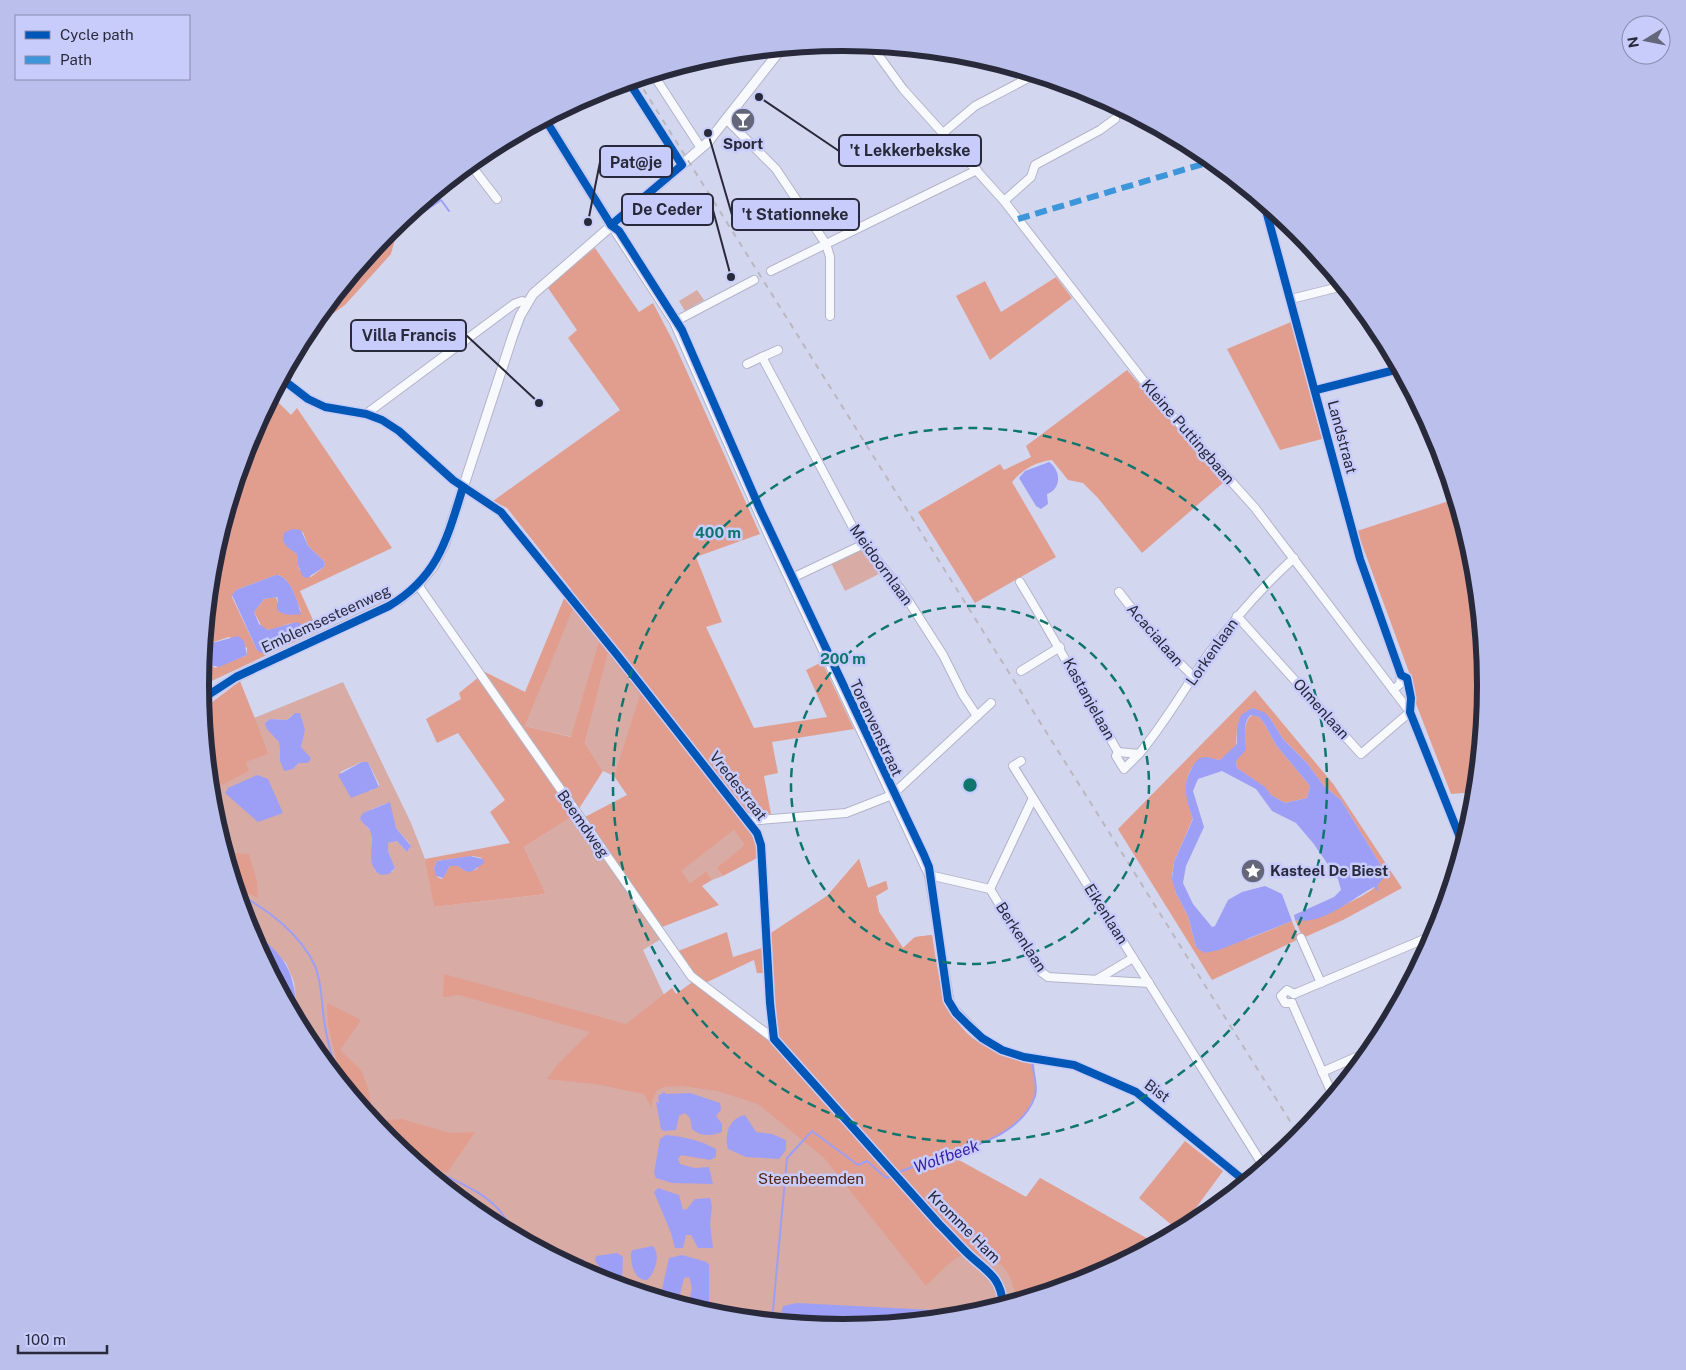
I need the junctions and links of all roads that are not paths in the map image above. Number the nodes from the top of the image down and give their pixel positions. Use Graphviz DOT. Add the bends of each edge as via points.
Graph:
graph roads {
  1 [pos="877,53"];
  2 [pos="776,55"];
  3 [pos="1027,79"];
  4 [pos="657,80"];
  5 [pos="726,119"];
  6 [pos="1115,119"];
  7 [pos="548,124"];
  8 [pos="943,132"];
  9 [pos="702,148"];
  10 [pos="474,170"];
  11 [pos="977,170"];
  12 [pos="497,199"];
  13 [pos="1004,201"];
  14 [pos="1267,215"];
  15 [pos="611,225"];
  16 [pos="826,244"];
  17 [pos="771,271"];
  18 [pos="754,280"];
  19 [pos="1336,288"];
  20 [pos="1291,299"];
  21 [pos="527,303"];
  22 [pos="830,316"];
  23 [pos="674,322"];
  24 [pos="778,350"];
  25 [pos="762,358"];
  26 [pos="747,364"];
  27 [pos="1393,370"];
  28 [pos="287,382"];
  29 [pos="1316,390"];
  30 [pos="366,414"];
  31 [pos="463,487"];
  32 [pos="864,544"];
  33 [pos="1294,558"];
  34 [pos="790,579"];
  35 [pos="1020,582"];
  36 [pos="418,585"];
  37 [pos="1119,592"];
  38 [pos="1237,616"];
  39 [pos="1060,647"];
  40 [pos="1021,671"];
  41 [pos="1194,677"];
  42 [pos="1393,690"];
  43 [pos="209,694"];
  44 [pos="991,703"];
  45 [pos="1410,712"];
  46 [pos="977,716"];
  47 [pos="1118,752"];
  48 [pos="1139,754"];
  49 [pos="1021,760"];
  50 [pos="892,795"];
  51 [pos="1033,798"];
  52 [pos="1042,812"];
  53 [pos="1026,814"];
  54 [pos="748,821"];
  55 [pos="763,821"];
  56 [pos="754,829"];
  57 [pos="1458,836"];
  58 [pos="929,875"];
  59 [pos="990,889"];
  60 [pos="1301,938"];
  61 [pos="1423,941"];
  62 [pos="1133,958"];
  63 [pos="1096,980"];
  64 [pos="1149,983"];
  65 [pos="1321,983"];
  66 [pos="1294,994"];
  67 [pos="1292,1003"];
  68 [pos="774,1039"];
  69 [pos="1356,1057"];
  70 [pos="1034,1058"];
  71 [pos="1322,1072"];
  72 [pos="1330,1090"];
  73 [pos="1261,1161"];
  74 [pos="1241,1178"];
  75 [pos="1002,1298"];
  1 -- 8 [label="street, Kleine Puttingbaan"];
  2 -- 5 [label="street, Emblemsesteenweg"];
  3 -- 8 [label="street" via="975,106"];
  4 -- 9 [label="street"];
  5 -- 9 [label="street, Emblemsesteenweg"];
  5 -- 16 [label="street" via="776,169"];
  6 -- 13 [label="street" via="1035,165 1031,177"];
  7 -- 15 [label="street"];
  8 -- 11 [label="street, Kleine Puttingbaan"];
  9 -- 15 [label="street, Emblemsesteenweg"];
  10 -- 12 [label="street"];
  11 -- 13 [label="street, Kleine Puttingbaan"];
  11 -- 16 [label="street"];
  13 -- 33 [label="street, Kleine Puttingbaan" via="1160,402 1255,508"];
  14 -- 20 [label="street, Landstraat"];
  15 -- 21 [label="street, Emblemsesteenweg" via="541,285"];
  15 -- 23 [label="street, Torenvenstraat"];
  16 -- 17 [label="street"];
  16 -- 22 [label="street" via="830,257"];
  18 -- 23 [label="street"];
  19 -- 20 [label="street"];
  20 -- 29 [label="street, Landstraat"];
  21 -- 30 [label="street" via="514,304"];
  21 -- 31 [label="street, Emblemsesteenweg" via="513,335"];
  23 -- 34 [label="street, Torenvenstraat"];
  24 -- 25 [label="street"];
  25 -- 26 [label="street"];
  25 -- 32 [label="street, Meidoornlaan"];
  27 -- 29 [label="street"];
  28 -- 30 [label="street, Vredestraat" via="326,408"];
  29 -- 42 [label="street, Landstraat" via="1360,559 1401,675 1400,684"];
  30 -- 31 [label="street, Vredestraat" via="399,431"];
  31 -- 36 [label="street, Emblemsesteenweg" via="445,543 433,567"];
  31 -- 54 [label="street, Vredestraat" via="507,519"];
  32 -- 34 [label="street"];
  32 -- 46 [label="street, Meidoornlaan" via="902,591"];
  33 -- 38 [label="street, Lorkenlaan"];
  33 -- 42 [label="street, Kleine Puttingbaan"];
  34 -- 50 [label="street, Torenvenstraat"];
  35 -- 39 [label="street, Kastanjelaan"];
  36 -- 43 [label="street, Emblemsesteenweg" via="389,606 236,677"];
  36 -- 68 [label="street, Beemdweg" via="691,976"];
  37 -- 41 [label="street, Acacialaan" via="1157,641"];
  38 -- 41 [label="street, Lorkenlaan"];
  38 -- 45 [label="street, Olmenlaan" via="1361,754"];
  39 -- 40 [label="street, Kastanjelaan"];
  39 -- 47 [label="street, Kastanjelaan"];
  41 -- 48 [label="street, Lorkenlaan"];
  42 -- 45 [label="street, Kleine Puttingbaan"];
  44 -- 46 [label="street"];
  45 -- 57 [label="street, Kleine Puttingbaan"];
  46 -- 50 [label="street"];
  47 -- 48 [label="street"];
  47 -- 48 [label="street, Lorkenlaan" via="1116,756 1124,769"];
  49 -- 51 [label="street, Eikenlaan" via="1013,766"];
  50 -- 55 [label="street, Vredestraat" via="846,813"];
  50 -- 58 [label="street, Torenvenstraat"];
  51 -- 52 [label="street, Eikenlaan"];
  51 -- 53 [label="street"];
  52 -- 53 [label="street"];
  52 -- 62 [label="street, Eikenlaan"];
  53 -- 59 [label="street"];
  54 -- 55 [label="street, Vredestraat"];
  54 -- 56 [label="street, Vredestraat"];
  55 -- 56 [label="street, Vredestraat"];
  56 -- 68 [label="street, Vredestraat" via="761,845"];
  58 -- 59 [label="street, Berkenlaan"];
  58 -- 70 [label="street, Torenvenstraat" via="950,1005 991,1044 1012,1054"];
  59 -- 63 [label="street, Berkenlaan" via="1040,971 1048,977"];
  60 -- 65 [label="street"];
  61 -- 65 [label="street"];
  62 -- 63 [label="street"];
  62 -- 64 [label="street, Eikenlaan"];
  63 -- 64 [label="street, Berkenlaan"];
  64 -- 73 [label="street, Eikenlaan"];
  65 -- 66 [label="street"];
  66 -- 67 [label="street"];
  66 -- 67 [label="street" via="1287,990 1281,996 1284,1002"];
  67 -- 71 [label="street"];
  68 -- 75 [label="street, Kromme Ham" via="968,1254 993,1275"];
  69 -- 71 [label="street"];
  70 -- 74 [label="street, Bist" via="1079,1066 1136,1092"];
  71 -- 72 [label="street"];
}
